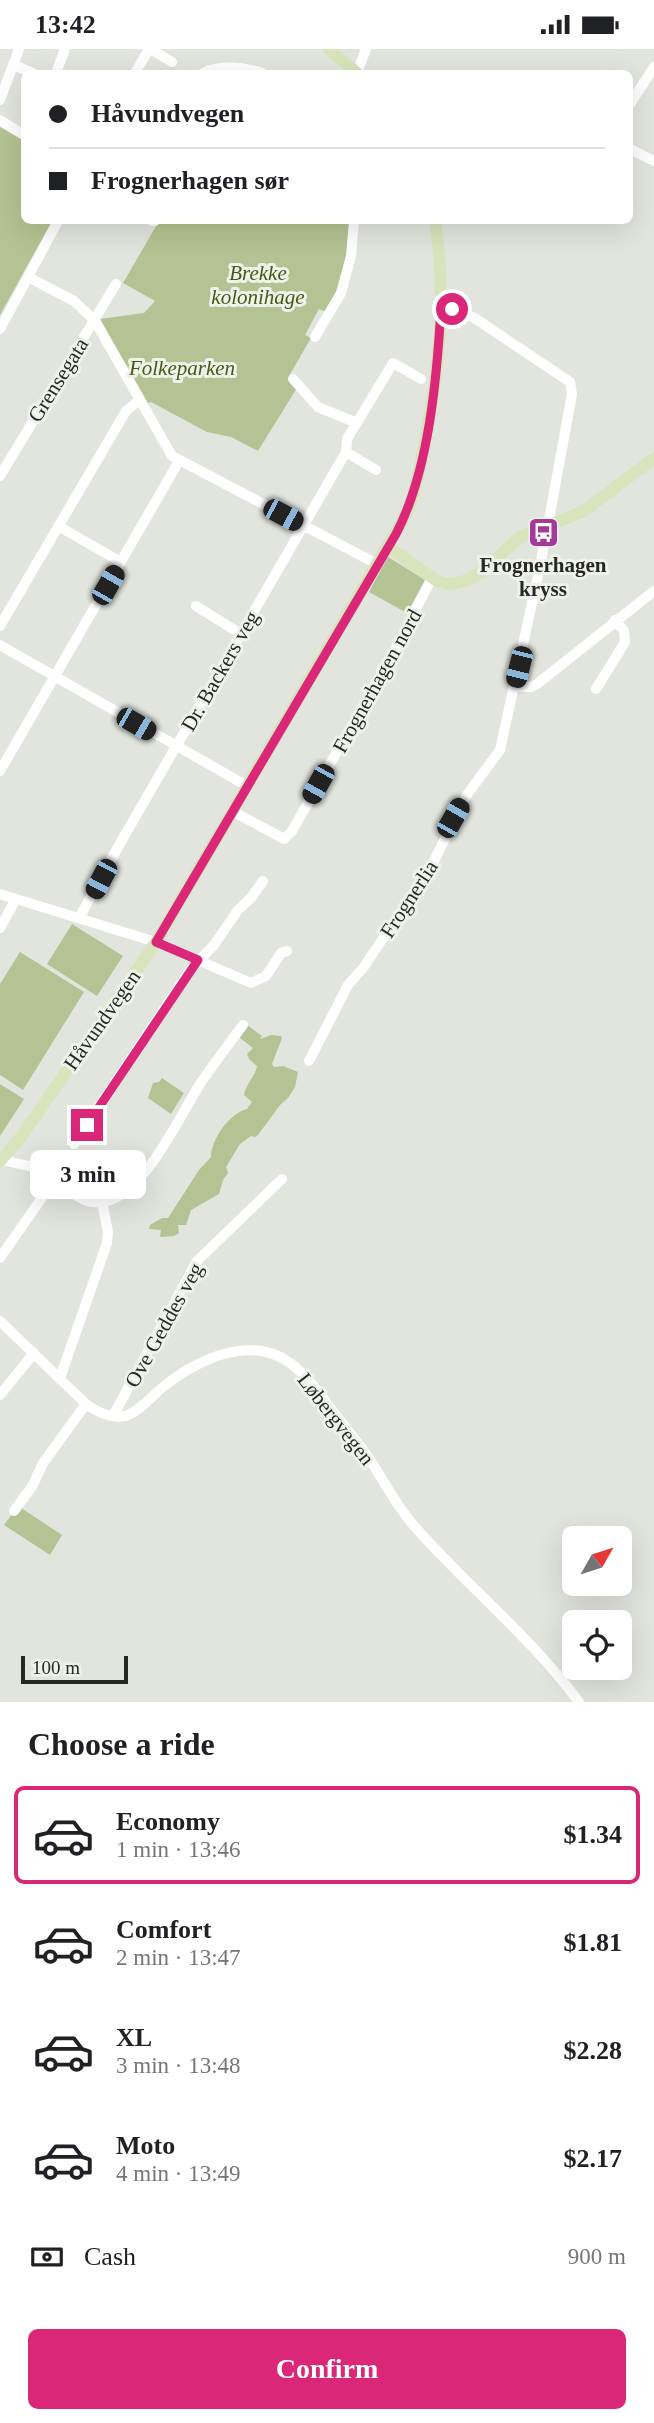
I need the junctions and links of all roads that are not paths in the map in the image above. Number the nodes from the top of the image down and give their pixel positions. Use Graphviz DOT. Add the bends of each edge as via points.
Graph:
graph roads {
  1 [pos="19,49"];
  2 [pos="65,49"];
  3 [pos="149,49"];
  4 [pos="329,49"];
  5 [pos="366,49"];
  6 [pos="172,62"];
  7 [pos="13,65"];
  8 [pos="654,67"];
  9 [pos="26,70"];
  10 [pos="57,70"];
  11 [pos="137,70"];
  12 [pos="353,70"];
  13 [pos="357,70"];
  14 [pos="633,99"];
  15 [pos="0,100"];
  16 [pos="0,120"];
  17 [pos="21,133"];
  18 [pos="633,150"];
  19 [pos="654,160"];
  20 [pos="56,224"];
  21 [pos="354,224"];
  22 [pos="435,224"];
  23 [pos="28,277"];
  24 [pos="116,285"];
  25 [pos="441,307"];
  26 [pos="95,321"];
  27 [pos="0,329"];
  28 [pos="315,337"];
  29 [pos="293,379"];
  30 [pos="421,379"];
  31 [pos="139,400"];
  32 [pos="357,422"];
  33 [pos="346,452"];
  34 [pos="654,458"];
  35 [pos="179,461"];
  36 [pos="376,470"];
  37 [pos="0,476"];
  38 [pos="58,526"];
  39 [pos="303,526"];
  40 [pos="542,528"];
  41 [pos="388,547"];
  42 [pos="121,562"];
  43 [pos="377,564"];
  44 [pos="432,578"];
  45 [pos="654,591"];
  46 [pos="196,606"];
  47 [pos="615,620"];
  48 [pos="0,626"];
  49 [pos="241,634"];
  50 [pos="0,645"];
  51 [pos="54,677"];
  52 [pos="514,687"];
  53 [pos="596,689"];
  54 [pos="177,747"];
  55 [pos="0,771"];
  56 [pos="247,786"];
  57 [pos="232,811"];
  58 [pos="263,881"];
  59 [pos="0,894"];
  60 [pos="16,899"];
  61 [pos="79,919"];
  62 [pos="0,927"];
  63 [pos="156,942"];
  64 [pos="287,951"];
  65 [pos="198,960"];
  66 [pos="243,1025"];
  67 [pos="309,1061"];
  68 [pos="74,1144"];
  69 [pos="1,1160"];
  70 [pos="55,1179"];
  71 [pos="282,1179"];
  72 [pos="102,1202"];
  73 [pos="0,1258"];
  74 [pos="0,1321"];
  75 [pos="34,1353"];
  76 [pos="60,1378"];
  77 [pos="0,1395"];
  78 [pos="86,1404"];
  79 [pos="113,1416"];
  80 [pos="13,1511"];
  81 [pos="579,1702"];
  1 -- 7 [label="street"];
  2 -- 10 [label="street"];
  3 -- 6 [label="street"];
  3 -- 11 [label="street"];
  4 -- 12 [label="main road"];
  5 -- 13 [label="street"];
  7 -- 9 [label="street"];
  7 -- 15 [label="street"];
  8 -- 14 [label="street"];
  16 -- 17 [label="street"];
  18 -- 19 [label="street"];
  20 -- 23 [label="street"];
  21 -- 28 [label="street" via="341,293"];
  22 -- 25 [label="main road, Håvundvegen"];
  23 -- 26 [label="street" via="74,301"];
  23 -- 27 [label="street"];
  24 -- 26 [label="street, Grensegata"];
  25 -- 40 [label="street, Frognerlia" via="473,317 570,382 572,394"];
  25 -- 41 [label="main road, Håvundvegen" via="436,388 421,461 410,506"];
  26 -- 31 [label="street"];
  26 -- 37 [label="street, Grensegata"];
  29 -- 32 [label="street" via="318,407"];
  30 -- 32 [label="street, Dr. Backers veg" via="393,363"];
  31 -- 35 [label="street"];
  31 -- 38 [label="street" via="126,411"];
  32 -- 33 [label="street, Dr. Backers veg" via="347,439"];
  33 -- 36 [label="street"];
  33 -- 39 [label="street, Dr. Backers veg"];
  34 -- 40 [label="main road" via="584,511"];
  35 -- 39 [label="street"];
  35 -- 42 [label="street"];
  38 -- 42 [label="street"];
  38 -- 48 [label="street"];
  39 -- 43 [label="street"];
  39 -- 49 [label="street, Dr. Backers veg"];
  40 -- 44 [label="main road" via="513,542 471,579 449,584"];
  40 -- 52 [label="street, Frognerlia" via="541,562"];
  41 -- 43 [label="main road, Håvundvegen"];
  41 -- 44 [label="main road"];
  42 -- 51 [label="street"];
  43 -- 56 [label="main road, Håvundvegen"];
  44 -- 57 [label="street, Frognerhagen nord" via="292,831 284,839"];
  45 -- 47 [label="street"];
  46 -- 49 [label="street"];
  47 -- 52 [label="street" via="537,684"];
  47 -- 53 [label="street" via="624,631 625,642"];
  49 -- 54 [label="street, Dr. Backers veg"];
  50 -- 51 [label="street"];
  51 -- 54 [label="street"];
  51 -- 55 [label="street"];
  52 -- 67 [label="street, Frognerlia" via="500,750 466,796 431,867 348,985"];
  54 -- 56 [label="street"];
  54 -- 61 [label="street, Dr. Backers veg"];
  56 -- 57 [label="main road, Håvundvegen"];
  57 -- 63 [label="main road, Håvundvegen"];
  58 -- 65 [label="street"];
  59 -- 60 [label="street"];
  60 -- 61 [label="street"];
  60 -- 62 [label="street"];
  61 -- 63 [label="street"];
  63 -- 65 [label="street"];
  63 -- 69 [label="main road, Håvundvegen"];
  64 -- 65 [label="street" via="266,976 251,983"];
  65 -- 68 [label="street"];
  66 -- 72 [label="street" via="146,1170 118,1196"];
  69 -- 70 [label="street" via="43,1170"];
  70 -- 72 [label="street" via="84,1200"];
  70 -- 73 [label="street"];
  71 -- 79 [label="street, Ove Geddes veg" via="197,1261"];
  72 -- 76 [label="street" via="107,1243"];
  74 -- 75 [label="street"];
  75 -- 76 [label="street"];
  75 -- 77 [label="street"];
  76 -- 78 [label="street"];
  78 -- 79 [label="street"];
  78 -- 80 [label="street"];
  79 -- 81 [label="street, Løbergvegen" via="130,1413 177,1377 214,1358 247,1350 281,1357 303,1375 363,1449 392,1500 415,1527 535,1649"];
}
